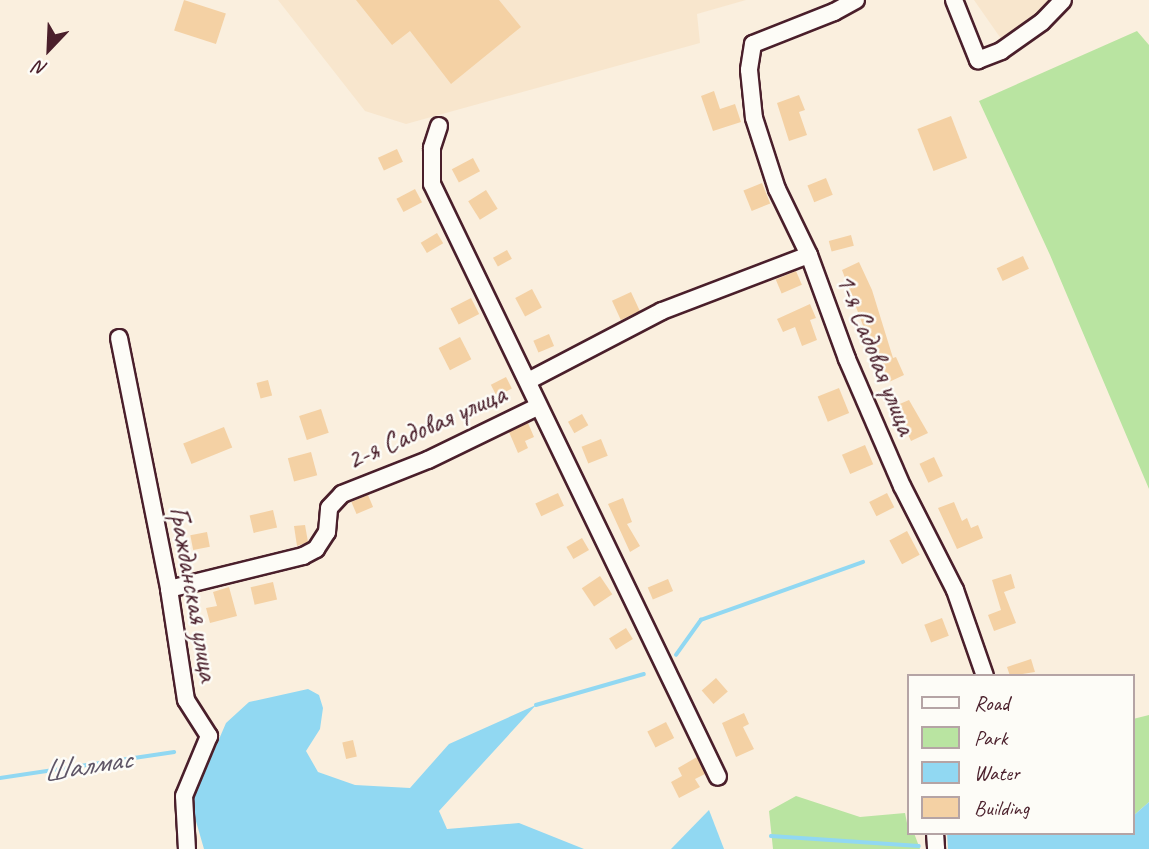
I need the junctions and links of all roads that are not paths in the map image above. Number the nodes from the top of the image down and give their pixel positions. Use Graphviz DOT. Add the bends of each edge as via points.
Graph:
graph roads {
  1 [pos="856,0"];
  2 [pos="954,0"];
  3 [pos="1063,0"];
  4 [pos="439,126"];
  5 [pos="809,255"];
  6 [pos="119,338"];
  7 [pos="528,381"];
  8 [pos="539,406"];
  9 [pos="169,589"];
  10 [pos="984,674"];
  11 [pos="718,777"];
  12 [pos="187,849"];
  1 -- 5 [label="street, 1-я Садовая улица" via="753,44 750,82 754,118 777,189"];
  2 -- 3 [label="street" via="978,60 1001,51 1042,22"];
  4 -- 7 [label="street, 2-я Садовая улица" via="432,148 432,184"];
  5 -- 7 [label="street" via="662,312"];
  5 -- 10 [label="street, 1-я Садовая улица" via="847,359 902,486 955,590"];
  6 -- 9 [label="street, Гражданская улица"];
  7 -- 8 [label="street, 2-я Садовая улица"];
  8 -- 9 [label="street, 2-я Садовая улица" via="428,460 342,494 329,508 327,532 316,550"];
  8 -- 11 [label="street, 2-я Садовая улица"];
  9 -- 12 [label="street, Гражданская улица" via="186,700 209,736 184,796"];
}
